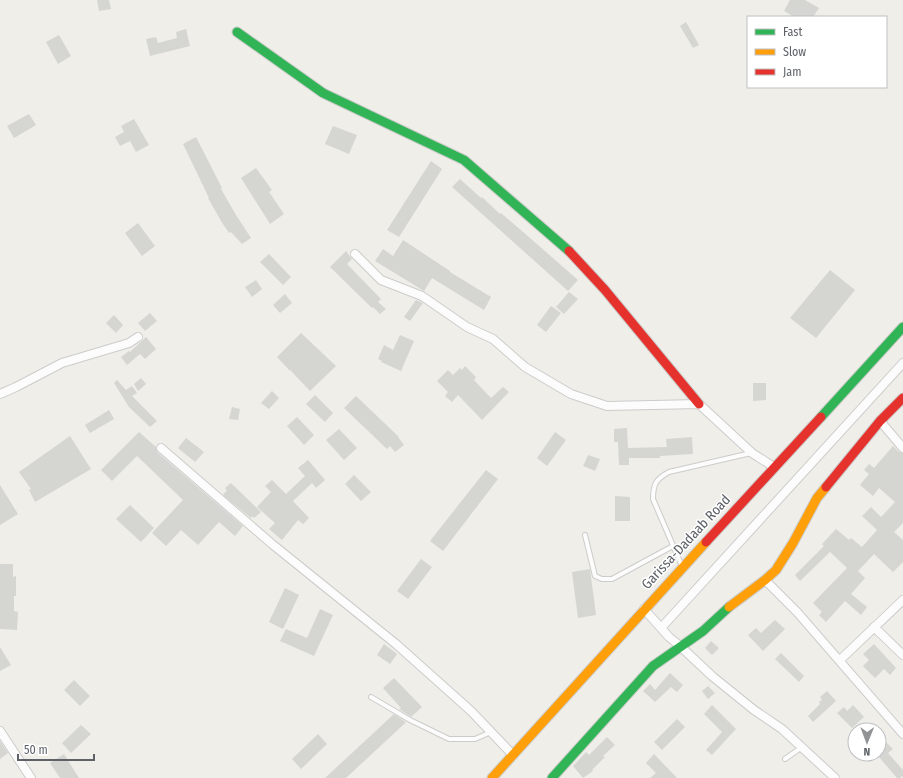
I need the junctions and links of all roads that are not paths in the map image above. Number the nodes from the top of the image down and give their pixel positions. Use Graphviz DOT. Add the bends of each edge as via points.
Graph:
graph roads {
  1 [pos="237,32"];
  2 [pos="355,254"];
  3 [pos="903,327"];
  4 [pos="138,337"];
  5 [pos="903,363"];
  6 [pos="0,394"];
  7 [pos="903,398"];
  8 [pos="699,404"];
  9 [pos="880,421"];
  10 [pos="161,448"];
  11 [pos="903,448"];
  12 [pos="752,453"];
  13 [pos="774,467"];
  14 [pos="585,535"];
  15 [pos="673,546"];
  16 [pos="682,567"];
  17 [pos="765,580"];
  18 [pos="903,600"];
  19 [pos="644,609"];
  20 [pos="874,627"];
  21 [pos="661,628"];
  22 [pos="680,646"];
  23 [pos="903,655"];
  24 [pos="840,660"];
  25 [pos="371,697"];
  26 [pos="0,731"];
  27 [pos="491,732"];
  28 [pos="903,734"];
  29 [pos="802,747"];
  30 [pos="513,755"];
  31 [pos="785,759"];
  32 [pos="31,778"];
  33 [pos="492,778"];
  34 [pos="552,778"];
  35 [pos="835,778"];
  1 -- 8 [label="main road" via="323,93 464,160 574,255"];
  2 -- 8 [label="street" via="381,280 422,296 467,327 493,339 525,367 571,394 607,406"];
  3 -- 13 [label="main road, Garissa-Dadaab Road"];
  4 -- 6 [label="street" via="128,343 62,363"];
  5 -- 21 [label="street"];
  7 -- 9 [label="main road"];
  8 -- 12 [label="street"];
  9 -- 11 [label="street"];
  9 -- 17 [label="main road" via="818,498 776,570"];
  10 -- 27 [label="street" via="272,544 396,644 472,711"];
  12 -- 13 [label="street"];
  12 -- 15 [label="lane" via="658,477 653,490 654,499"];
  13 -- 16 [label="main road, Garissa-Dadaab Road"];
  14 -- 15 [label="lane" via="595,576 602,579 612,579"];
  15 -- 16 [label="lane"];
  16 -- 19 [label="main road, Garissa-Dadaab Road"];
  17 -- 22 [label="main road" via="722,612 703,631"];
  17 -- 24 [label="street"];
  18 -- 20 [label="street"];
  19 -- 21 [label="street"];
  19 -- 30 [label="main road, Garissa-Dadaab Road"];
  20 -- 23 [label="street"];
  20 -- 24 [label="street"];
  21 -- 22 [label="street"];
  22 -- 29 [label="street" via="735,696 782,729"];
  22 -- 34 [label="main road" via="653,666"];
  24 -- 28 [label="street"];
  25 -- 27 [label="lane" via="448,740 475,739"];
  26 -- 32 [label="street"];
  27 -- 30 [label="street"];
  29 -- 31 [label="lane"];
  29 -- 35 [label="street"];
  30 -- 33 [label="main road, Garissa-Dadaab Road"];
}
